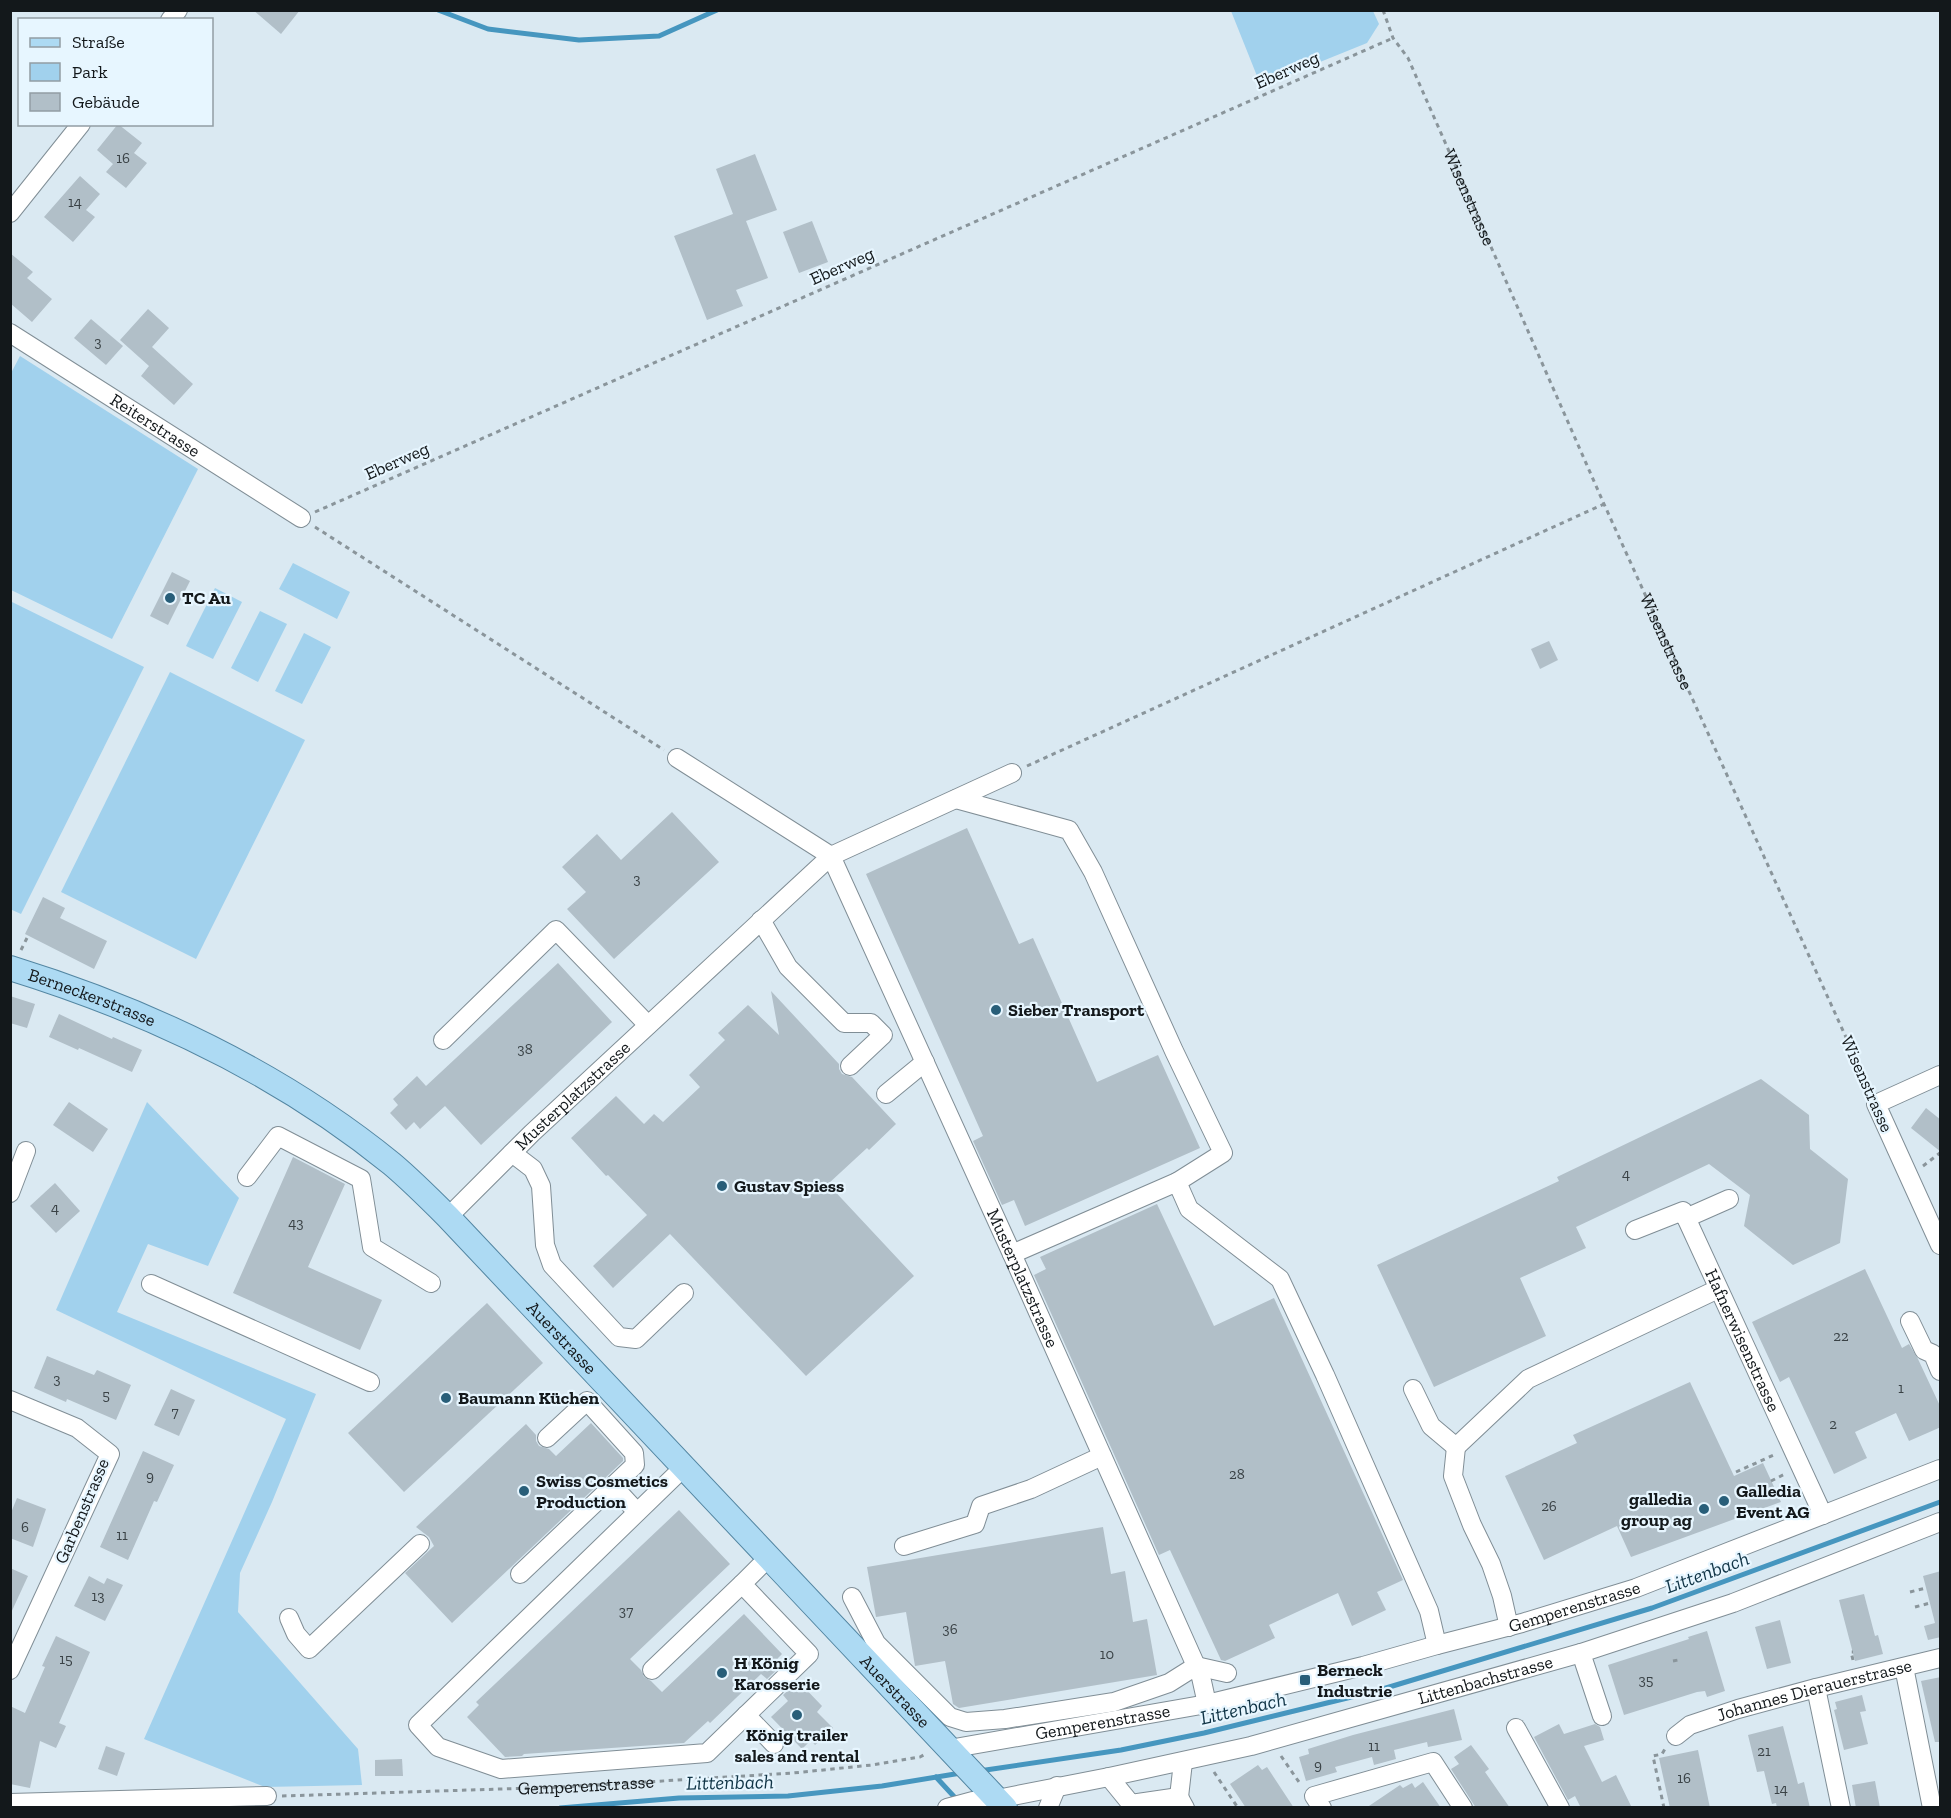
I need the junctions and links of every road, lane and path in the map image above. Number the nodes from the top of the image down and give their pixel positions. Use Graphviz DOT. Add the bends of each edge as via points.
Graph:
graph roads {
  1 [pos="1383,10"];
  2 [pos="1393,38"];
  3 [pos="79,126"];
  4 [pos="10,213"];
  5 [pos="10,333"];
  6 [pos="1604,504"];
  7 [pos="301,518"];
  8 [pos="677,758"];
  9 [pos="1012,773"];
  10 [pos="956,799"];
  11 [pos="831,856"];
  12 [pos="761,920"];
  13 [pos="27,938"];
  14 [pos="14,962"];
  15 [pos="648,1025"];
  16 [pos="172,1029"];
  17 [pos="443,1040"];
  18 [pos="925,1062"];
  19 [pos="850,1066"];
  20 [pos="1941,1075"];
  21 [pos="886,1094"];
  22 [pos="1876,1104"];
  23 [pos="26,1151"];
  24 [pos="512,1153"];
  25 [pos="248,1177"];
  26 [pos="1177,1182"];
  27 [pos="10,1193"];
  28 [pos="1730,1199"];
  29 [pos="448,1217"];
  30 [pos="1686,1218"];
  31 [pos="1635,1230"];
  32 [pos="1941,1245"];
  33 [pos="1012,1254"];
  34 [pos="431,1283"];
  35 [pos="151,1284"];
  36 [pos="1718,1289"];
  37 [pos="684,1293"];
  38 [pos="1910,1321"];
  39 [pos="1938,1358"];
  40 [pos="370,1383"];
  41 [pos="1413,1389"];
  42 [pos="10,1400"];
  43 [pos="547,1438"];
  44 [pos="1456,1447"];
  45 [pos="1791,1447"];
  46 [pos="1102,1456"];
  47 [pos="684,1467"];
  48 [pos="1941,1469"];
  49 [pos="1736,1472"];
  50 [pos="613,1486"];
  51 [pos="638,1512"];
  52 [pos="1822,1515"];
  53 [pos="1941,1522"];
  54 [pos="420,1544"];
  55 [pos="904,1546"];
  56 [pos="770,1557"];
  57 [pos="520,1574"];
  58 [pos="742,1584"];
  59 [pos="1926,1588"];
  60 [pos="1910,1592"];
  61 [pos="852,1597"];
  62 [pos="1930,1603"];
  63 [pos="1915,1607"];
  64 [pos="289,1618"];
  65 [pos="1509,1627"];
  66 [pos="1437,1645"];
  67 [pos="1853,1652"];
  68 [pos="1581,1653"];
  69 [pos="1941,1658"];
  70 [pos="1853,1662"];
  71 [pos="881,1663"];
  72 [pos="1196,1666"];
  73 [pos="1904,1667"];
  74 [pos="652,1670"];
  75 [pos="10,1671"];
  76 [pos="1227,1672"];
  77 [pos="1816,1688"];
  78 [pos="1207,1704"];
  79 [pos="746,1715"];
  80 [pos="1602,1716"];
  81 [pos="1516,1728"];
  82 [pos="1683,1731"];
  83 [pos="1270,1740"];
  84 [pos="774,1744"];
  85 [pos="1662,1754"];
  86 [pos="955,1755"];
  87 [pos="1203,1756"];
  88 [pos="1183,1761"];
  89 [pos="1109,1777"];
  90 [pos="1057,1786"];
  91 [pos="267,1796"];
  92 [pos="1667,1797"];
  93 [pos="989,1798"];
  94 [pos="1662,1798"];
  95 [pos="1182,1802"];
  96 [pos="1318,1802"];
  97 [pos="10,1803"];
  98 [pos="953,1807"];
  99 [pos="947,1808"];
  100 [pos="1048,1808"];
  101 [pos="1238,1808"];
  102 [pos="1463,1808"];
  103 [pos="1560,1808"];
  104 [pos="1664,1808"];
  105 [pos="1842,1808"];
  106 [pos="1932,1808"];
  1 -- 2 [label="path, Wisenstrasse"];
  2 -- 6 [label="path, Wisenstrasse" via="1407,58"];
  2 -- 7 [label="path, Eberweg"];
  3 -- 4 [label="street"];
  5 -- 7 [label="street, Reiterstrasse"];
  6 -- 9 [label="path"];
  6 -- 22 [label="path, Wisenstrasse"];
  7 -- 8 [label="path"];
  8 -- 11 [label="street"];
  9 -- 10 [label="street"];
  10 -- 11 [label="street"];
  10 -- 26 [label="street" via="1069,830 1093,872 1223,1153"];
  11 -- 12 [label="street, Musterplatzstrasse"];
  11 -- 18 [label="street, Musterplatzstrasse"];
  12 -- 15 [label="street, Musterplatzstrasse"];
  12 -- 19 [label="street" via="788,967 844,1023 871,1023 883,1035"];
  13 -- 14 [label="path"];
  14 -- 16 [label="main road, Berneckerstrasse"];
  15 -- 17 [label="street" via="556,930"];
  15 -- 24 [label="street, Musterplatzstrasse"];
  16 -- 29 [label="main road, Auerstrasse" via="259,1072 327,1116 393,1165"];
  18 -- 21 [label="street"];
  18 -- 33 [label="street, Musterplatzstrasse"];
  20 -- 22 [label="street"];
  22 -- 32 [label="street, Wisenstrasse"];
  23 -- 27 [label="street"];
  24 -- 29 [label="street, Musterplatzstrasse"];
  24 -- 37 [label="street" via="533,1169 541,1186 545,1245 552,1265 619,1338 636,1339"];
  25 -- 34 [label="street" via="278,1136 361,1179 372,1247"];
  26 -- 33 [label="street"];
  26 -- 66 [label="street" via="1188,1209 1280,1279 1429,1611"];
  28 -- 30 [label="street"];
  29 -- 47 [label="main road, Auerstrasse"];
  30 -- 31 [label="street" via="1683,1211"];
  30 -- 36 [label="street, Hafnerwisenstrasse" via="1713,1261"];
  33 -- 46 [label="street, Musterplatzstrasse"];
  35 -- 40 [label="street"];
  36 -- 44 [label="street" via="1528,1379"];
  36 -- 45 [label="street, Hafnerwisenstrasse"];
  38 -- 39 [label="street" via="1923,1350"];
  41 -- 44 [label="street" via="1431,1426"];
  42 -- 75 [label="street, Garbenstrasse" via="77,1428 110,1454"];
  43 -- 50 [label="street" via="587,1401 634,1453 635,1465"];
  44 -- 65 [label="street" via="1453,1476 1491,1564"];
  45 -- 49 [label="path"];
  45 -- 52 [label="street, Hafnerwisenstrasse"];
  46 -- 55 [label="street" via="1030,1489 981,1506 975,1524"];
  46 -- 72 [label="street, Musterplatzstrasse"];
  47 -- 51 [label="street"];
  47 -- 56 [label="main road, Auerstrasse"];
  48 -- 52 [label="street, Gemperenstrasse"];
  50 -- 51 [label="street"];
  50 -- 57 [label="street"];
  51 -- 79 [label="street" via="418,1725 438,1747 501,1769 707,1753"];
  52 -- 65 [label="street, Gemperenstrasse" via="1636,1588"];
  53 -- 68 [label="street, Littenbachstrasse" via="1733,1603"];
  54 -- 64 [label="street" via="309,1649"];
  56 -- 58 [label="street"];
  56 -- 71 [label="main road, Auerstrasse"];
  58 -- 74 [label="street"];
  58 -- 79 [label="street" via="808,1654"];
  59 -- 60 [label="path"];
  61 -- 71 [label="street" via="876,1643"];
  62 -- 63 [label="path"];
  65 -- 66 [label="street, Gemperenstrasse"];
  66 -- 78 [label="street, Gemperenstrasse"];
  67 -- 70 [label="path"];
  68 -- 80 [label="street"];
  68 -- 83 [label="street, Littenbachstrasse"];
  69 -- 73 [label="street, Johannes Dierauerstrasse"];
  71 -- 72 [label="street" via="950,1718 966,1722 1114,1702 1169,1683"];
  71 -- 86 [label="main road, Auerstrasse"];
  72 -- 76 [label="street"];
  72 -- 78 [label="street, Musterplatzstrasse"];
  73 -- 77 [label="street, Johannes Dierauerstrasse"];
  73 -- 106 [label="street"];
  77 -- 82 [label="street, Johannes Dierauerstrasse" via="1738,1709"];
  77 -- 105 [label="street"];
  78 -- 86 [label="street, Gemperenstrasse"];
  79 -- 84 [label="street"];
  81 -- 103 [label="street"];
  83 -- 87 [label="street, Littenbachstrasse"];
  83 -- 96 [label="path" via="1306,1792"];
  85 -- 94 [label="path" via="1653,1756"];
  86 -- 91 [label="path, Gemperenstrasse" via="933,1749 920,1757 793,1773 564,1787"];
  86 -- 93 [label="main road, Auerstrasse"];
  87 -- 88 [label="street, Littenbachstrasse"];
  87 -- 101 [label="path"];
  88 -- 89 [label="street, Littenbachstrasse"];
  88 -- 95 [label="street"];
  89 -- 90 [label="street, Littenbachstrasse"];
  89 -- 95 [label="street" via="1131,1804"];
  90 -- 93 [label="street, Littenbachstrasse"];
  90 -- 100 [label="street"];
  91 -- 97 [label="street"];
  92 -- 94 [label="path"];
  93 -- 98 [label="street, Littenbachstrasse"];
  94 -- 104 [label="path"];
  96 -- 102 [label="street" via="1432,1762"];
  98 -- 99 [label="street, Littenbachstrasse"];
}
